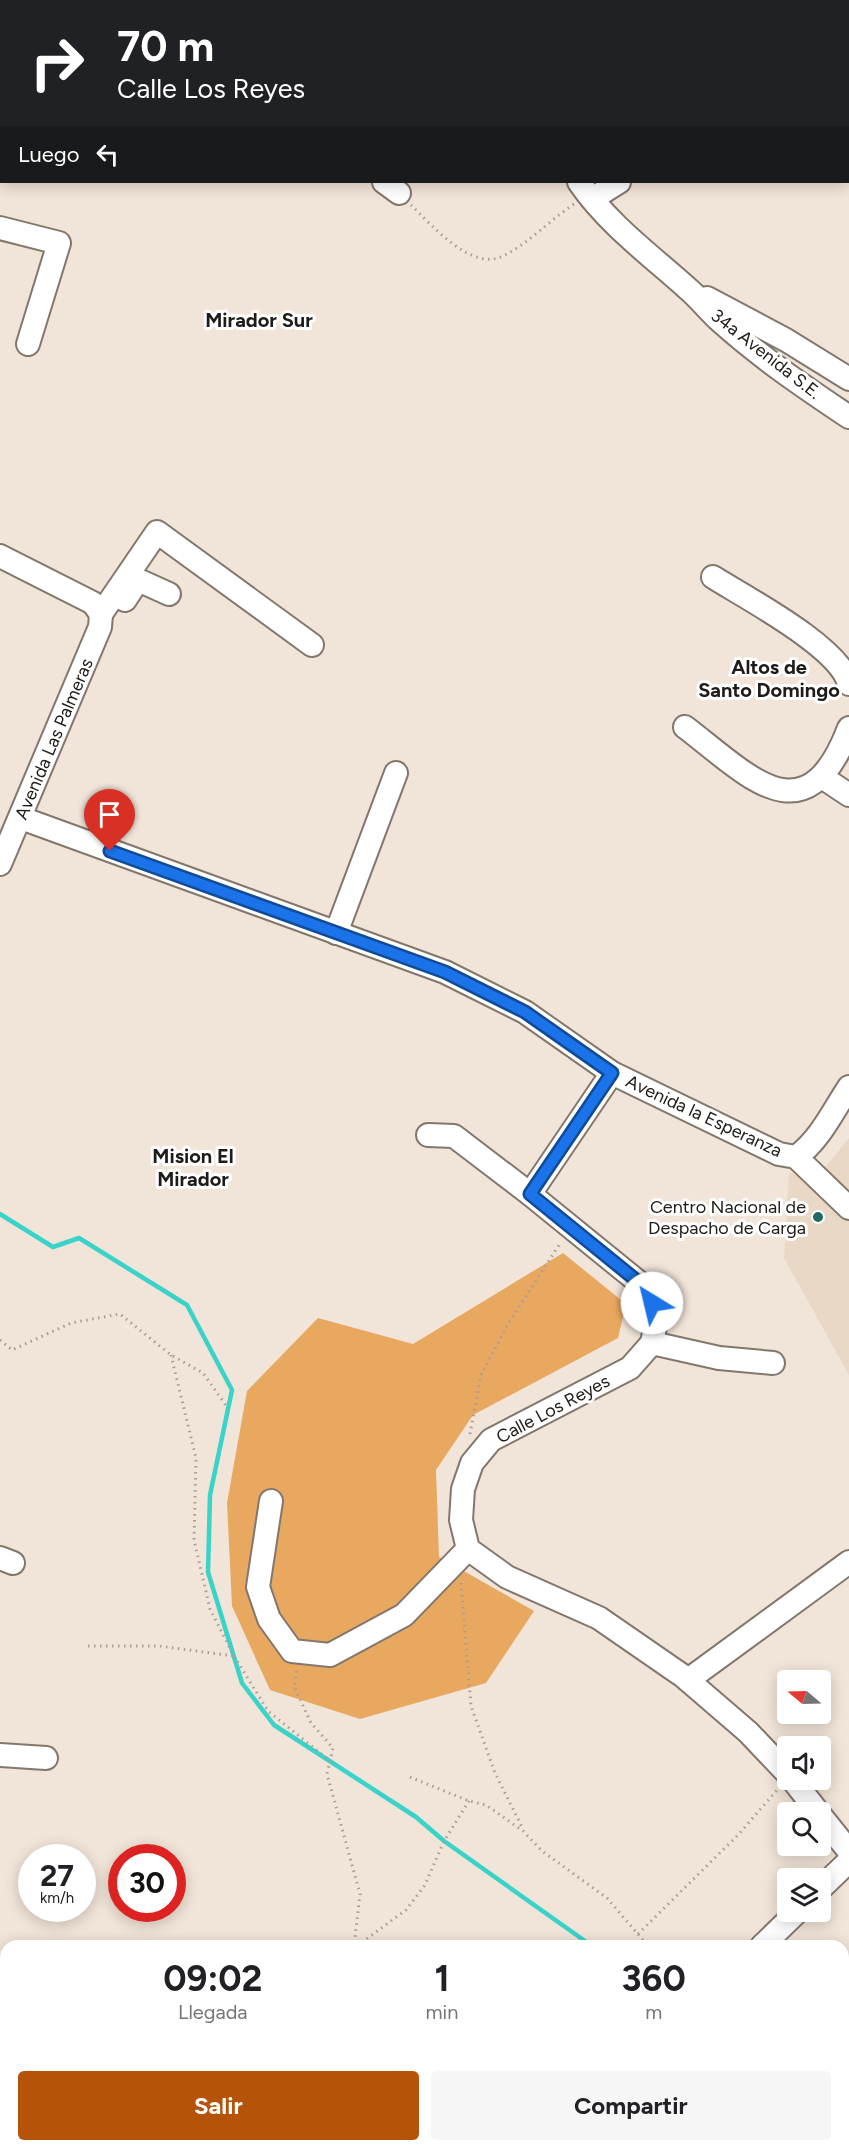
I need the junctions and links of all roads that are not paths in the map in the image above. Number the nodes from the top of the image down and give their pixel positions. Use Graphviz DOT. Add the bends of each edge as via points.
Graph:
graph roads {
  1 [pos="616,183"];
  2 [pos="586,192"];
  3 [pos="0,228"];
  4 [pos="687,288"];
  5 [pos="28,344"];
  6 [pos="849,379"];
  7 [pos="849,417"];
  8 [pos="0,556"];
  9 [pos="713,577"];
  10 [pos="169,594"];
  11 [pos="101,616"];
  12 [pos="312,645"];
  13 [pos="849,684"];
  14 [pos="685,727"];
  15 [pos="849,728"];
  16 [pos="396,773"];
  17 [pos="822,777"];
  18 [pos="849,795"];
  19 [pos="21,818"];
  20 [pos="0,864"];
  21 [pos="336,933"];
  22 [pos="612,1073"];
  23 [pos="849,1087"];
  24 [pos="429,1135"];
  25 [pos="796,1157"];
  26 [pos="530,1194"];
  27 [pos="849,1208"];
  28 [pos="652,1343"];
  29 [pos="773,1363"];
  30 [pos="271,1501"];
  31 [pos="463,1555"];
  32 [pos="849,1562"];
  33 [pos="688,1680"];
  34 [pos="0,1755"];
  35 [pos="46,1758"];
  36 [pos="777,1767"];
  37 [pos="797,1790"];
  38 [pos="809,1802"];
  39 [pos="831,1828"];
  40 [pos="849,1851"];
  41 [pos="849,1862"];
  42 [pos="831,1879"];
  43 [pos="787,1922"];
  44 [pos="768,1940"];
  1 -- 2 [label="street"];
  2 -- 4 [label="street, 34a Avenida S.E." via="651,259"];
  3 -- 5 [label="street" via="59,243"];
  4 -- 6 [label="street, 34a Avenida S.E." via="786,340"];
  4 -- 7 [label="street, 34a Avenida S.E." via="719,320 783,372"];
  8 -- 11 [label="street" via="93,603"];
  9 -- 13 [label="street" via="821,647 847,675"];
  10 -- 11 [label="street" via="138,579 117,609"];
  11 -- 12 [label="street" via="157,532"];
  11 -- 19 [label="street, Avenida Las Palmeras" via="100,627"];
  14 -- 17 [label="street" via="747,775 774,790 802,791"];
  15 -- 17 [label="street" via="836,759"];
  16 -- 21 [label="street"];
  17 -- 18 [label="street"];
  19 -- 20 [label="street, Avenida Las Palmeras"];
  19 -- 21 [label="street, Avenida la Esperanza"];
  21 -- 22 [label="street, Avenida la Esperanza" via="485,990 525,1012"];
  22 -- 25 [label="street, Avenida la Esperanza" via="779,1154"];
  22 -- 26 [label="street"];
  23 -- 25 [label="street" via="819,1135"];
  24 -- 26 [label="street" via="454,1136"];
  25 -- 27 [label="street"];
  26 -- 28 [label="street" via="647,1289 657,1317"];
  28 -- 29 [label="street" via="719,1358"];
  28 -- 31 [label="street, Calle Los Reyes" via="630,1368 491,1440 472,1463 464,1489"];
  30 -- 31 [label="street" via="258,1587 269,1619 292,1651 330,1655 404,1615"];
  31 -- 33 [label="street" via="599,1618"];
  32 -- 33 [label="street"];
  33 -- 36 [label="street" via="747,1732"];
  34 -- 35 [label="street"];
  37 -- 38 [label="street"];
  39 -- 40 [label="street"];
  41 -- 42 [label="street"];
  43 -- 44 [label="street"];
}
